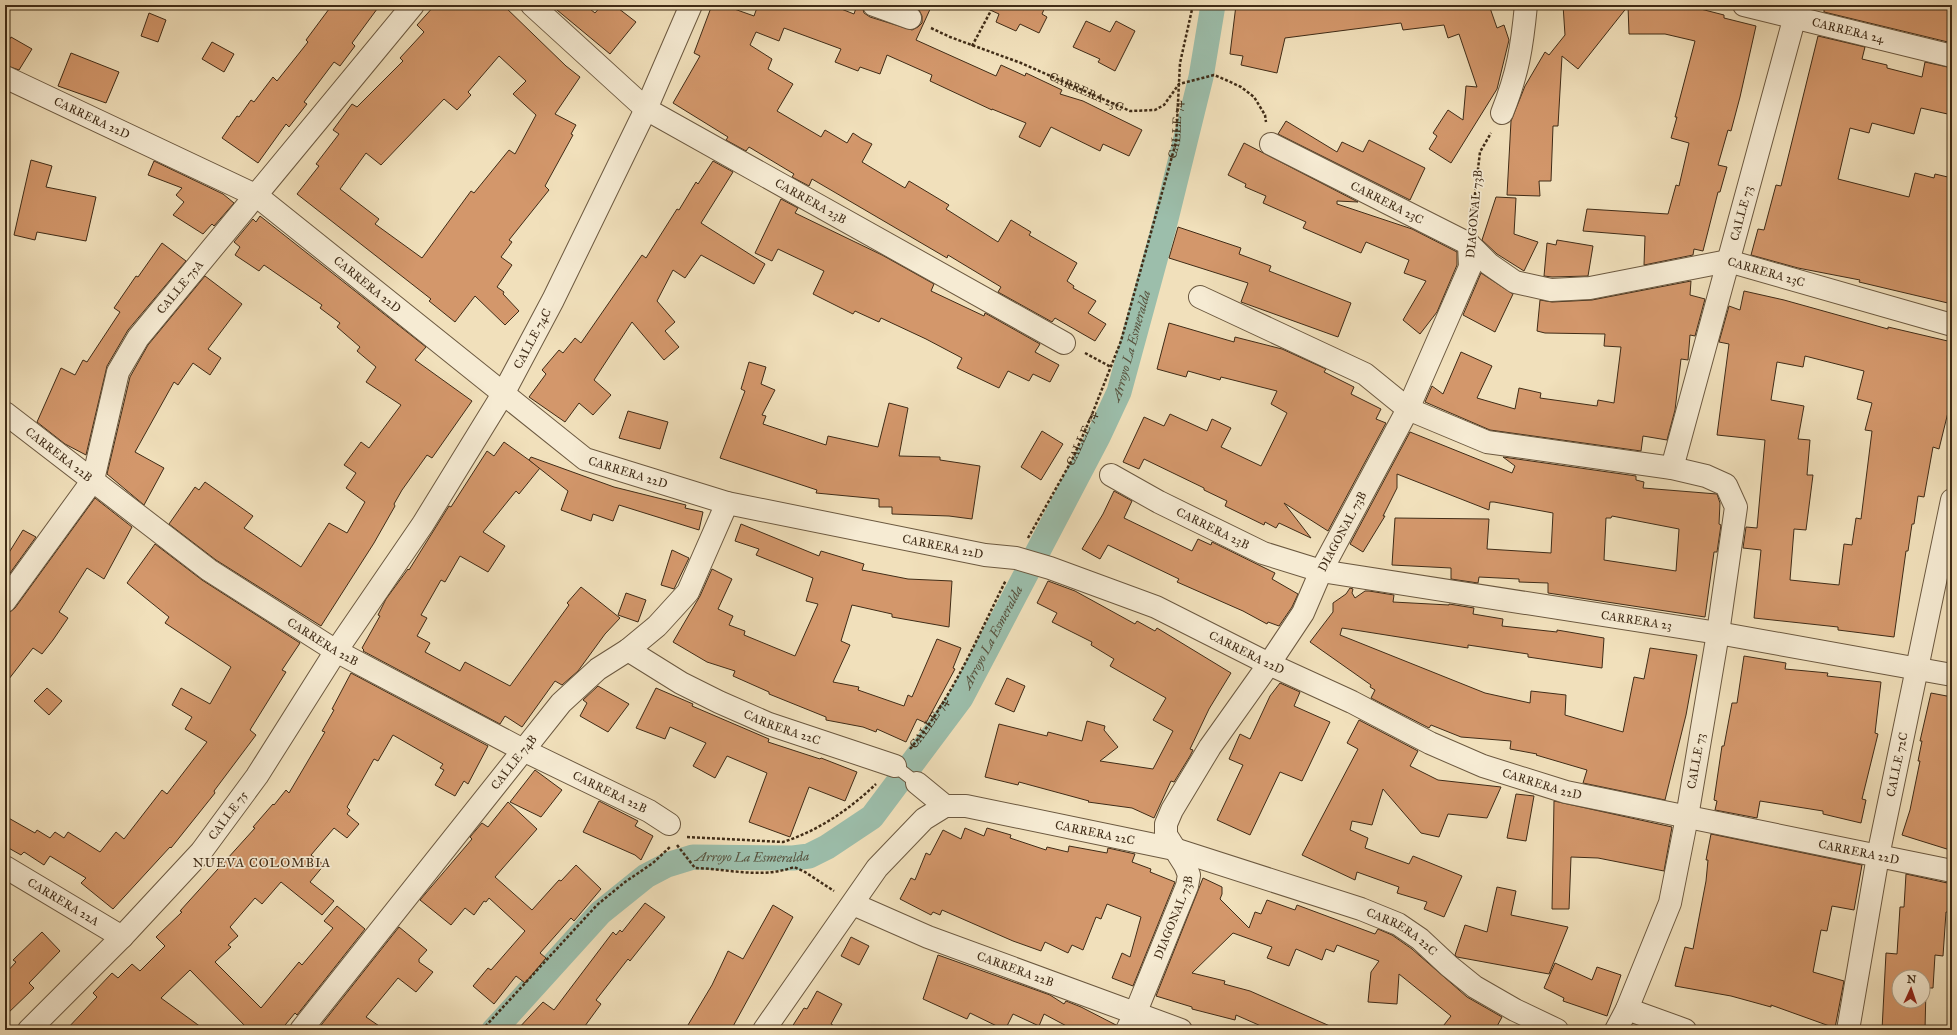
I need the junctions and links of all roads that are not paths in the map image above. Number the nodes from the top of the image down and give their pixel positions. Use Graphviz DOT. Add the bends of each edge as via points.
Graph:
graph roads {
  1 [pos="413,5"];
  2 [pos="532,5"];
  3 [pos="691,5"];
  4 [pos="874,5"];
  5 [pos="1526,5"];
  6 [pos="1744,5"];
  7 [pos="1797,11"];
  8 [pos="910,18"];
  9 [pos="1952,56"];
  10 [pos="5,77"];
  11 [pos="646,109"];
  12 [pos="1502,113"];
  13 [pos="1271,144"];
  14 [pos="257,196"];
  15 [pos="1469,244"];
  16 [pos="1728,261"];
  17 [pos="1200,297"];
  18 [pos="1952,325"];
  19 [pos="1064,343"];
  20 [pos="503,394"];
  21 [pos="1408,409"];
  22 [pos="5,413"];
  23 [pos="1672,468"];
  24 [pos="1110,475"];
  25 [pos="93,480"];
  26 [pos="1952,500"];
  27 [pos="728,503"];
  28 [pos="1321,571"];
  29 [pos="5,601"];
  30 [pos="1718,633"];
  31 [pos="628,650"];
  32 [pos="336,651"];
  33 [pos="1269,664"];
  34 [pos="1917,668"];
  35 [pos="1952,675"];
  36 [pos="523,750"];
  37 [pos="895,766"];
  38 [pos="917,783"];
  39 [pos="945,806"];
  40 [pos="1687,817"];
  41 [pos="678,834"];
  42 [pos="1174,849"];
  43 [pos="1878,856"];
  44 [pos="5,867"];
  45 [pos="1952,870"];
  46 [pos="853,904"];
  47 [pos="122,937"];
  48 [pos="1627,1009"];
  49 [pos="1131,1022"];
  50 [pos="29,1030"];
  51 [pos="301,1030"];
  52 [pos="764,1030"];
  53 [pos="1181,1030"];
  54 [pos="1558,1030"];
  55 [pos="1616,1030"];
  56 [pos="1685,1030"];
  57 [pos="1848,1030"];
  1 -- 14 [label="street, CALLE 75A"];
  2 -- 11 [label="street, CARRERA 23B"];
  3 -- 11 [label="street, CALLE 74C"];
  4 -- 8 [label="street"];
  5 -- 12 [label="street" via="1522,50 1514,84"];
  6 -- 7 [label="street, CARRERA 24"];
  7 -- 9 [label="street, CARRERA 24"];
  7 -- 16 [label="street, CALLE 73"];
  10 -- 14 [label="street, CARRERA 22D"];
  11 -- 19 [label="street, CARRERA 23B"];
  11 -- 20 [label="street, CALLE 74C" via="553,300"];
  13 -- 15 [label="street, CARRERA 23C"];
  14 -- 20 [label="street, CARRERA 22D"];
  14 -- 25 [label="street, CALLE 75A" via="138,338 130,351 118,372"];
  15 -- 16 [label="street, CARRERA 23C" via="1489,264 1515,282 1551,290 1590,288"];
  15 -- 21 [label="street, DIAGONAL 73B" via="1470,267"];
  16 -- 18 [label="street, CARRERA 23C"];
  16 -- 23 [label="street, CALLE 73"];
  17 -- 21 [label="street" via="1365,374"];
  20 -- 27 [label="street, CARRERA 22D" via="585,459"];
  20 -- 32 [label="street, CALLE 74C" via="423,524"];
  21 -- 23 [label="street" via="1487,442"];
  21 -- 28 [label="street, DIAGONAL 73B"];
  22 -- 25 [label="street, CARRERA 22B"];
  23 -- 30 [label="street, CALLE 73" via="1706,476 1726,485 1736,507"];
  24 -- 28 [label="street, CARRERA 23B" via="1263,554"];
  25 -- 29 [label="street, CALLE 75A"];
  25 -- 32 [label="street, CARRERA 22B" via="209,570"];
  26 -- 34 [label="street, CALLE 72C"];
  27 -- 31 [label="street, CALLE 74B" via="688,592 657,626"];
  27 -- 33 [label="street, CARRERA 22D" via="985,555 1016,558 1050,568 1156,607"];
  28 -- 30 [label="street, CARRERA 23"];
  28 -- 33 [label="street, DIAGONAL 73B" via="1303,613"];
  30 -- 34 [label="street, CARRERA 23"];
  30 -- 40 [label="street, CALLE 73"];
  31 -- 36 [label="street, CALLE 74B" via="598,669 561,703"];
  31 -- 37 [label="street, CARRERA 22C" via="681,683 769,724"];
  32 -- 36 [label="street, CARRERA 22B"];
  32 -- 47 [label="street, CALLE 75" via="257,776 201,852"];
  33 -- 40 [label="street, CARRERA 22D" via="1352,702 1430,743 1483,766 1566,792"];
  33 -- 42 [label="street, DIAGONAL 73B" via="1210,747 1172,810 1166,824 1166,835"];
  34 -- 35 [label="street, CARRERA 23"];
  34 -- 43 [label="street, CALLE 72C"];
  36 -- 41 [label="street, CARRERA 22B" via="649,811"];
  36 -- 51 [label="street, CALLE 74B"];
  37 -- 38 [label="lane, CARRERA 22C"];
  38 -- 39 [label="street, CARRERA 22C"];
  39 -- 42 [label="street, CARRERA 22C" via="966,806"];
  39 -- 46 [label="street" via="924,819 877,868"];
  40 -- 43 [label="street, CARRERA 22D"];
  40 -- 48 [label="street, CALLE 73" via="1670,903"];
  42 -- 49 [label="street, DIAGONAL 73B" via="1189,875 1187,886"];
  42 -- 54 [label="street, CARRERA 22C" via="1361,909 1398,924 1420,939 1475,987 1515,1010"];
  43 -- 45 [label="street, CARRERA 22D"];
  43 -- 57 [label="street, CALLE 72C"];
  44 -- 47 [label="street, CARRERA 22A"];
  46 -- 49 [label="street, CARRERA 22B"];
  46 -- 52 [label="street"];
  47 -- 50 [label="street, CALLE 75"];
  48 -- 55 [label="street, CALLE 73"];
  48 -- 56 [label="street"];
  49 -- 53 [label="street, CARRERA 22B"];
}
